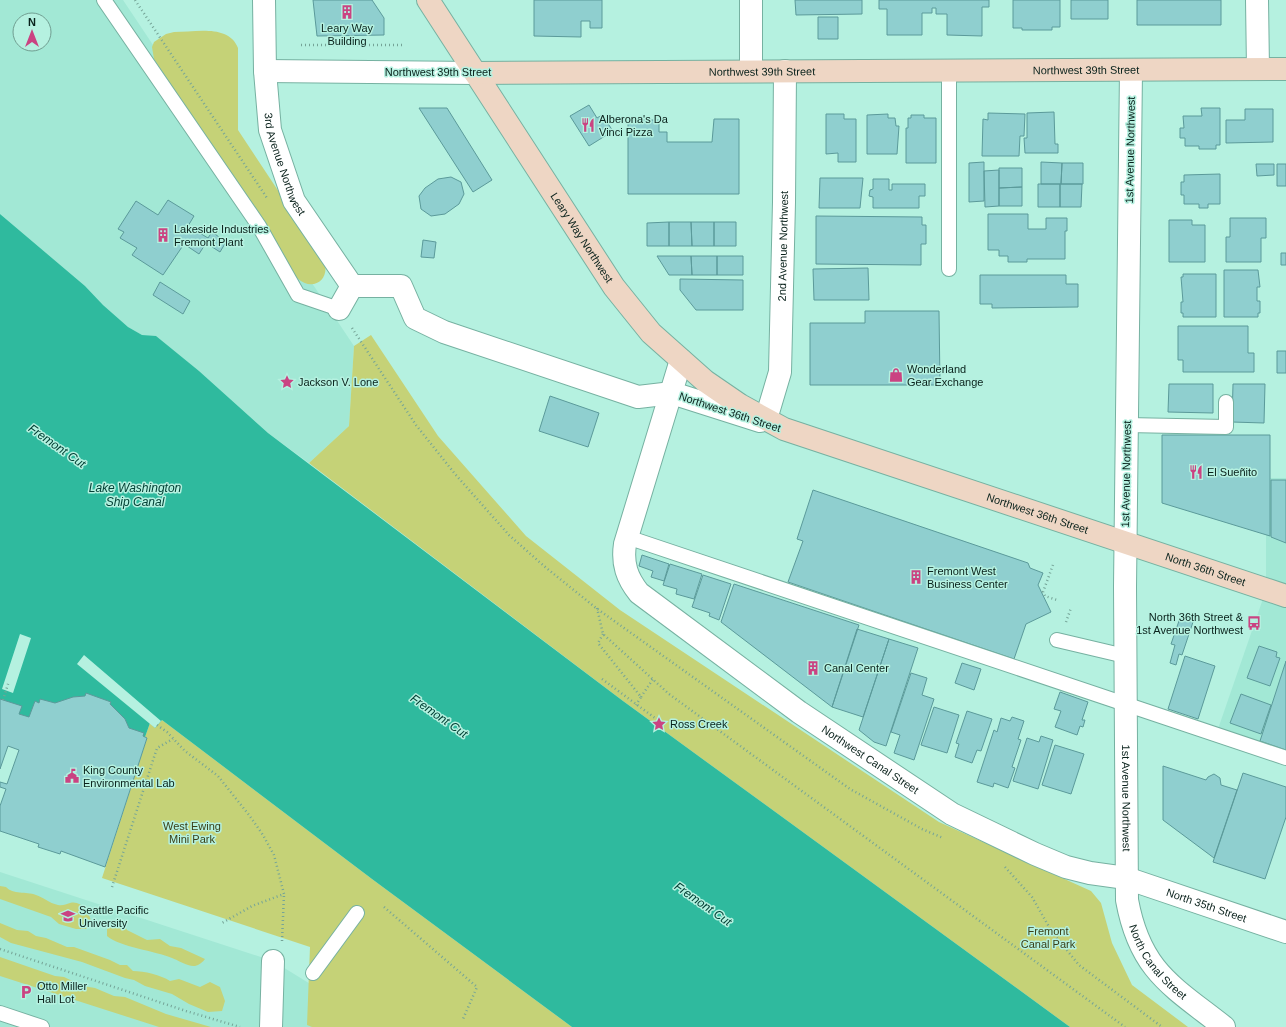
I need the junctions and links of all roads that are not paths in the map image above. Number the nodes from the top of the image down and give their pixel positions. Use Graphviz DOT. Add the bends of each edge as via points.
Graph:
graph roads {
  1 [pos="104,0"];
  2 [pos="264,0"];
  3 [pos="428,0"];
  4 [pos="752,0"];
  5 [pos="1257,0"];
  6 [pos="1286,69"];
  7 [pos="949,70"];
  8 [pos="1131,70"];
  9 [pos="1258,70"];
  10 [pos="751,71"];
  11 [pos="785,71"];
  12 [pos="265,72"];
  13 [pos="475,73"];
  14 [pos="949,269"];
  15 [pos="352,286"];
  16 [pos="340,309"];
  17 [pos="681,360"];
  18 [pos="672,393"];
  19 [pos="1226,402"];
  20 [pos="775,424"];
  21 [pos="1126,425"];
  22 [pos="627,537"];
  23 [pos="1125,543"];
  24 [pos="1286,596"];
  25 [pos="1057,640"];
  26 [pos="1125,656"];
  27 [pos="1125,704"];
  28 [pos="1286,758"];
  29 [pos="1126,878"];
  30 [pos="357,913"];
  31 [pos="1286,932"];
  32 [pos="277,954"];
  33 [pos="313,973"];
  34 [pos="0,1013"];
  35 [pos="42,1027"];
  36 [pos="271,1027"];
  37 [pos="1224,1027"];
  1 -- 16 [label="lane" via="259,226 298,295"];
  2 -- 12 [label="street, 3rd Avenue Northwest"];
  3 -- 13 [label="main road, Leary Way Northwest"];
  4 -- 10 [label="street"];
  5 -- 9 [label="street"];
  6 -- 9 [label="main road, Northwest 39th Street"];
  7 -- 8 [label="main road, Northwest 39th Street"];
  7 -- 11 [label="main road, Northwest 39th Street"];
  7 -- 14 [label="lane"];
  8 -- 9 [label="main road, Northwest 39th Street"];
  8 -- 21 [label="street, 1st Avenue Northwest"];
  10 -- 11 [label="main road, Northwest 39th Street"];
  10 -- 13 [label="main road, Northwest 39th Street"];
  11 -- 20 [label="street, 2nd Avenue Northwest" via="780,372"];
  12 -- 13 [label="street, Northwest 39th Street"];
  12 -- 15 [label="street, 3rd Avenue Northwest" via="270,130 294,201"];
  13 -- 17 [label="main road, Leary Way Northwest" via="614,287 651,333"];
  15 -- 16 [label="street"];
  15 -- 18 [label="street, Northwest 36th Street" via="401,286 415,318 444,332 638,397"];
  17 -- 18 [label="street"];
  17 -- 20 [label="main road, Leary Way Northwest" via="705,381 740,405"];
  18 -- 20 [label="street, Northwest 36th Street"];
  18 -- 22 [label="street"];
  19 -- 21 [label="lane" via="1226,426"];
  20 -- 23 [label="main road, Northwest 36th Street"];
  21 -- 23 [label="street, 1st Avenue Northwest"];
  22 -- 27 [label="lane"];
  22 -- 29 [label="street, Northwest Canal Street" via="624,565 639,593 799,712 952,814 1066,867"];
  23 -- 24 [label="main road, North 36th Street"];
  23 -- 26 [label="street, 1st Avenue Northwest"];
  25 -- 26 [label="lane"];
  26 -- 27 [label="street, 1st Avenue Northwest"];
  27 -- 28 [label="lane"];
  27 -- 29 [label="street, 1st Avenue Northwest"];
  29 -- 31 [label="street, North 35th Street"];
  29 -- 37 [label="street, North Canal Street" via="1126,900 1131,922 1144,953 1164,979"];
  30 -- 33 [label="lane"];
  32 -- 36 [label="street"];
  34 -- 35 [label="lane"];
}
